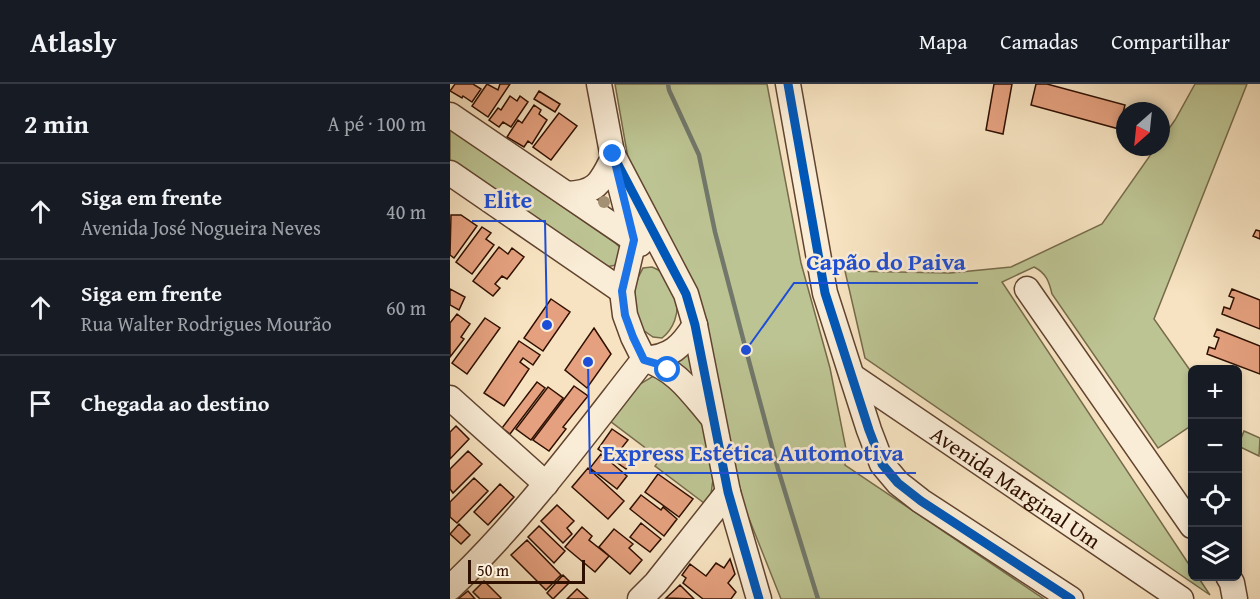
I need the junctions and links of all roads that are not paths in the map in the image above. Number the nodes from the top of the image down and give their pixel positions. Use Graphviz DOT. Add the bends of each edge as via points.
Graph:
graph roads {
  1 [pos="599,84"];
  2 [pos="788,84"];
  3 [pos="450,115"];
  4 [pos="613,156"];
  5 [pos="452,179"];
  6 [pos="567,194"];
  7 [pos="634,240"];
  8 [pos="669,265"];
  9 [pos="1027,289"];
  10 [pos="622,291"];
  11 [pos="695,325"];
  12 [pos="644,360"];
  13 [pos="852,376"];
  14 [pos="450,398"];
  15 [pos="901,411"];
  16 [pos="714,419"];
  17 [pos="869,430"];
  18 [pos="546,484"];
  19 [pos="728,492"];
  20 [pos="1188,520"];
  21 [pos="1231,581"];
  22 [pos="450,588"];
  23 [pos="1156,592"];
  24 [pos="640,599"];
  25 [pos="759,599"];
  26 [pos="1071,599"];
  27 [pos="1181,599"];
  28 [pos="1235,599"];
  1 -- 4 [label="street"];
  2 -- 13 [label="street" via="825,293"];
  3 -- 6 [label="street"];
  4 -- 6 [label="street" via="594,188 585,194"];
  4 -- 7 [label="street"];
  4 -- 8 [label="street"];
  5 -- 10 [label="street"];
  6 -- 7 [label="street"];
  7 -- 8 [label="street"];
  7 -- 10 [label="street"];
  8 -- 11 [label="street" via="686,294"];
  9 -- 20 [label="street"];
  10 -- 12 [label="street" via="625,315"];
  11 -- 12 [label="street" via="674,350"];
  11 -- 16 [label="street"];
  12 -- 16 [label="street" via="668,370"];
  12 -- 18 [label="street"];
  13 -- 15 [label="street, Avenida Marginal Um"];
  13 -- 17 [label="street"];
  14 -- 18 [label="street"];
  15 -- 17 [label="street" via="880,419"];
  15 -- 23 [label="street, Avenida Marginal Um"];
  16 -- 19 [label="street"];
  17 -- 26 [label="street" via="882,464 898,483"];
  18 -- 22 [label="street"];
  19 -- 24 [label="street"];
  19 -- 25 [label="street"];
  21 -- 28 [label="street"];
  23 -- 27 [label="street, Avenida Marginal Um"];
}
